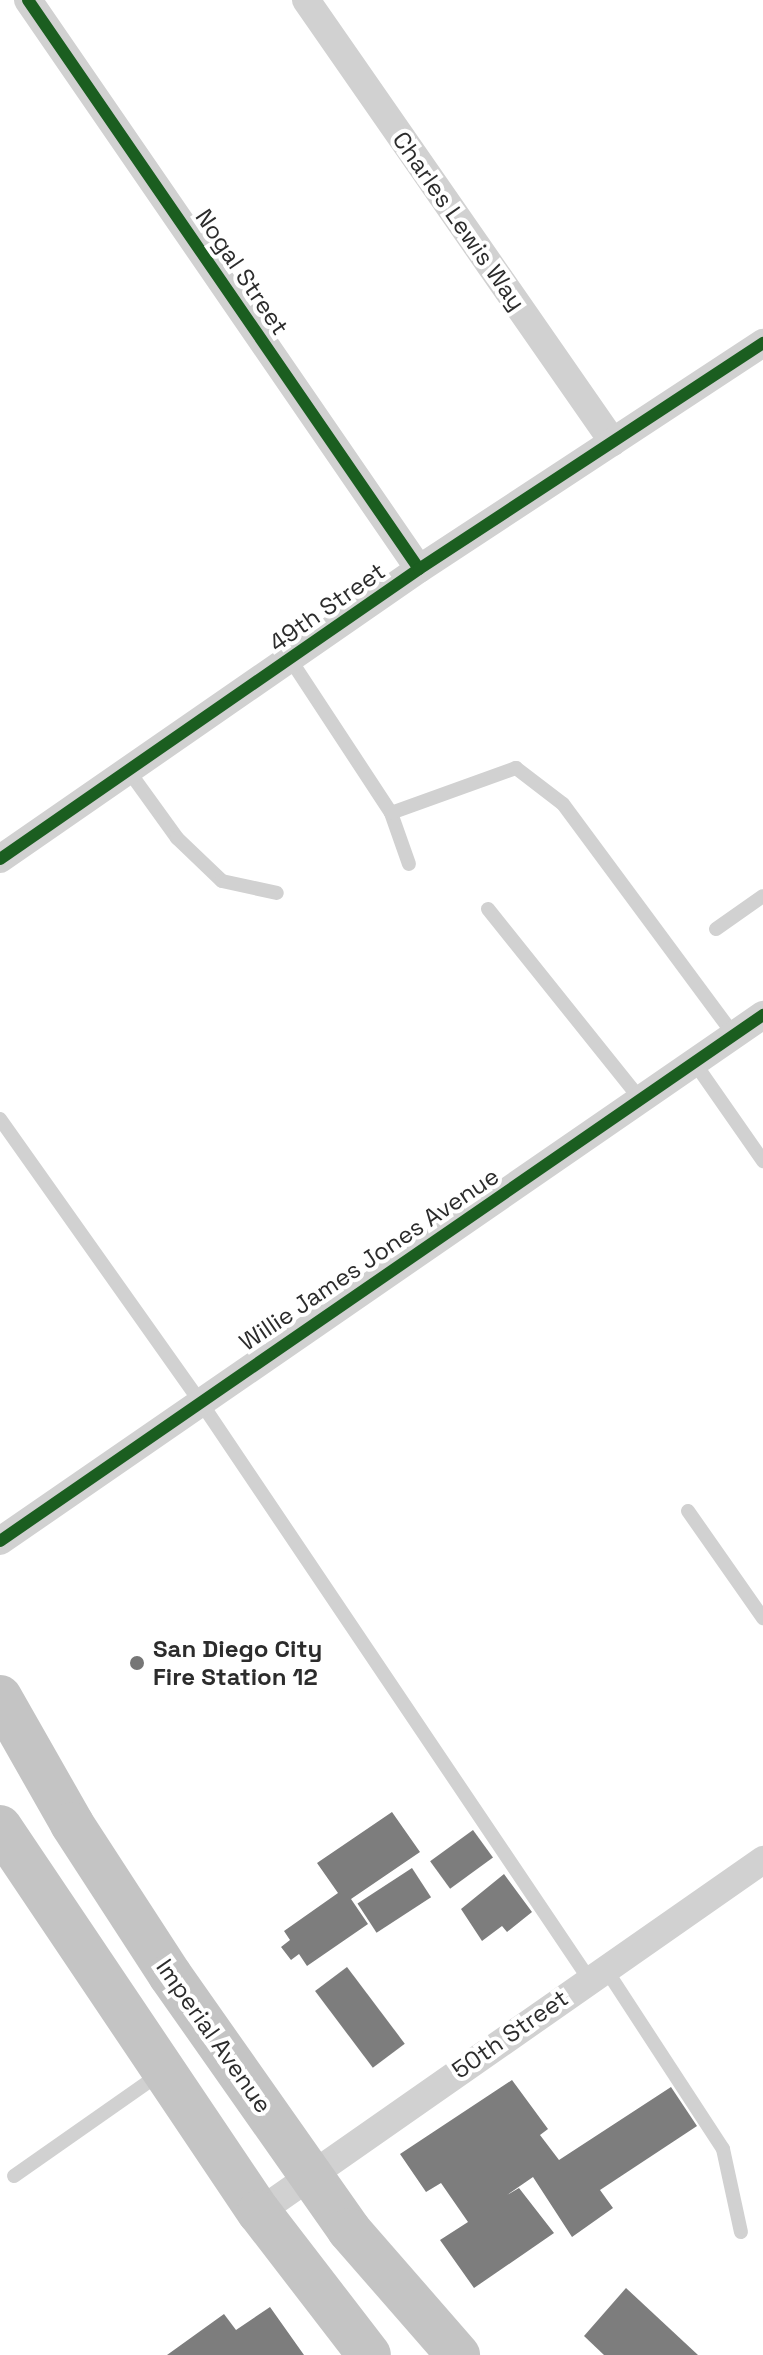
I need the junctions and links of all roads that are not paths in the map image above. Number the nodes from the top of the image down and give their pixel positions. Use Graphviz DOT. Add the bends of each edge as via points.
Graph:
graph roads {
  1 [pos="28,0"];
  2 [pos="306,0"];
  3 [pos="763,343"];
  4 [pos="613,442"];
  5 [pos="419,569"];
  6 [pos="290,659"];
  7 [pos="128,770"];
  8 [pos="391,813"];
  9 [pos="4,849"];
  10 [pos="409,864"];
  11 [pos="277,893"];
  12 [pos="763,896"];
  13 [pos="488,909"];
  14 [pos="716,929"];
  15 [pos="763,1015"];
  16 [pos="734,1035"];
  17 [pos="694,1062"];
  18 [pos="640,1099"];
  19 [pos="0,1119"];
  20 [pos="763,1161"];
  21 [pos="200,1401"];
  22 [pos="688,1511"];
  23 [pos="0,1541"];
  24 [pos="763,1618"];
  25 [pos="0,1697"];
  26 [pos="0,1827"];
  27 [pos="763,1860"];
  28 [pos="597,1974"];
  29 [pos="162,2072"];
  30 [pos="312,2174"];
  31 [pos="14,2176"];
  32 [pos="259,2212"];
  33 [pos="741,2232"];
  34 [pos="369,2355"];
  35 [pos="458,2355"];
  1 -- 5 [label="street, Nogal Street"];
  2 -- 4 [label="street, Charles Lewis Way"];
  3 -- 4 [label="street, 49th Street"];
  4 -- 5 [label="street, 49th Street"];
  5 -- 6 [label="street, 49th Street"];
  6 -- 7 [label="street, 49th Street"];
  6 -- 8 [label="lane"];
  7 -- 9 [label="street, 49th Street"];
  7 -- 11 [label="lane" via="177,838 222,881"];
  8 -- 10 [label="lane"];
  8 -- 16 [label="lane" via="516,768 563,804"];
  12 -- 14 [label="lane"];
  13 -- 18 [label="lane"];
  15 -- 16 [label="street, Willie James Jones Avenue"];
  16 -- 17 [label="street, Willie James Jones Avenue"];
  17 -- 18 [label="street, Willie James Jones Avenue"];
  17 -- 20 [label="lane"];
  18 -- 21 [label="street, Willie James Jones Avenue"];
  19 -- 21 [label="lane"];
  21 -- 23 [label="street, Willie James Jones Avenue"];
  21 -- 28 [label="lane"];
  22 -- 24 [label="lane"];
  25 -- 30 [label="main road, Imperial Avenue" via="80,1837"];
  26 -- 29 [label="main road"];
  27 -- 28 [label="street, 50th Street"];
  28 -- 30 [label="street, 50th Street"];
  28 -- 33 [label="lane" via="723,2149"];
  29 -- 31 [label="lane"];
  29 -- 32 [label="main road"];
  30 -- 32 [label="street, 50th Street"];
  30 -- 35 [label="main road, Imperial Avenue" via="349,2230"];
  32 -- 34 [label="main road"];
}
